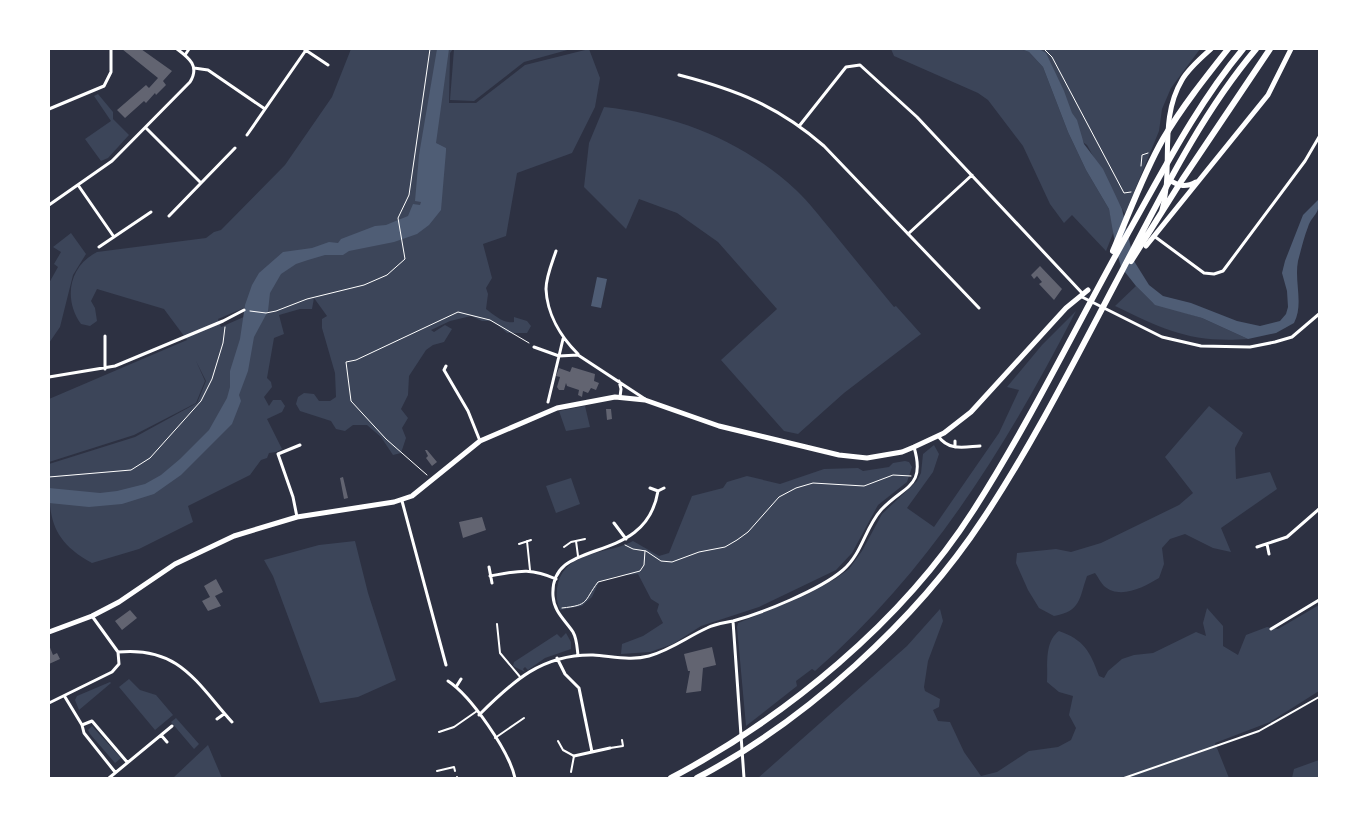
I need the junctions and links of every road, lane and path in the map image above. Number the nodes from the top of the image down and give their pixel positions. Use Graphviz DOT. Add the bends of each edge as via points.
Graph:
graph roads {
  1 [pos="110,49"];
  2 [pos="177,49"];
  3 [pos="189,49"];
  4 [pos="305,49"];
  5 [pos="430,49"];
  6 [pos="1044,49"];
  7 [pos="1211,49"];
  8 [pos="1228,49"];
  9 [pos="1243,49"];
  10 [pos="1256,49"];
  11 [pos="1270,49"];
  12 [pos="1291,49"];
  13 [pos="185,55"];
  14 [pos="328,65"];
  15 [pos="194,68"];
  16 [pos="679,75"];
  17 [pos="49,109"];
  18 [pos="264,109"];
  19 [pos="800,125"];
  20 [pos="146,128"];
  21 [pos="247,135"];
  22 [pos="1319,137"];
  23 [pos="235,148"];
  24 [pos="972,174"];
  25 [pos="1167,179"];
  26 [pos="1199,180"];
  27 [pos="202,184"];
  28 [pos="78,185"];
  29 [pos="1124,192"];
  30 [pos="49,205"];
  31 [pos="151,212"];
  32 [pos="169,216"];
  33 [pos="908,234"];
  34 [pos="1155,234"];
  35 [pos="114,237"];
  36 [pos="1146,246"];
  37 [pos="99,247"];
  38 [pos="556,251"];
  39 [pos="1102,278"];
  40 [pos="1114,285"];
  41 [pos="1088,290"];
  42 [pos="1081,295"];
  43 [pos="979,308"];
  44 [pos="244,310"];
  45 [pos="1319,314"];
  46 [pos="223,321"];
  47 [pos="105,336"];
  48 [pos="564,338"];
  49 [pos="534,347"];
  50 [pos="578,355"];
  51 [pos="559,356"];
  52 [pos="446,366"];
  53 [pos="105,369"];
  54 [pos="49,377"];
  55 [pos="618,381"];
  56 [pos="620,397"];
  57 [pos="646,400"];
  58 [pos="548,402"];
  59 [pos="938,436"];
  60 [pos="480,441"];
  61 [pos="954,441"];
  62 [pos="300,445"];
  63 [pos="980,446"];
  64 [pos="914,447"];
  65 [pos="955,447"];
  66 [pos="427,476"];
  67 [pos="916,476"];
  68 [pos="49,477"];
  69 [pos="650,488"];
  70 [pos="664,488"];
  71 [pos="658,491"];
  72 [pos="402,501"];
  73 [pos="1319,508"];
  74 [pos="297,517"];
  75 [pos="614,523"];
  76 [pos="585,539"];
  77 [pos="531,540"];
  78 [pos="625,540"];
  79 [pos="576,541"];
  80 [pos="527,542"];
  81 [pos="519,544"];
  82 [pos="1267,544"];
  83 [pos="564,547"];
  84 [pos="1257,547"];
  85 [pos="645,551"];
  86 [pos="1269,554"];
  87 [pos="578,556"];
  88 [pos="489,567"];
  89 [pos="530,570"];
  90 [pos="490,576"];
  91 [pos="556,579"];
  92 [pos="492,583"];
  93 [pos="1319,600"];
  94 [pos="556,608"];
  95 [pos="92,616"];
  96 [pos="732,621"];
  97 [pos="497,624"];
  98 [pos="1271,629"];
  99 [pos="49,632"];
  100 [pos="118,652"];
  101 [pos="578,655"];
  102 [pos="557,658"];
  103 [pos="446,665"];
  104 [pos="521,678"];
  105 [pos="461,679"];
  106 [pos="448,681"];
  107 [pos="456,687"];
  108 [pos="65,697"];
  109 [pos="1319,698"];
  110 [pos="49,703"];
  111 [pos="477,711"];
  112 [pos="224,714"];
  113 [pos="479,715"];
  114 [pos="524,718"];
  115 [pos="217,719"];
  116 [pos="232,722"];
  117 [pos="82,725"];
  118 [pos="172,726"];
  119 [pos="439,732"];
  120 [pos="161,735"];
  121 [pos="495,738"];
  122 [pos="622,740"];
  123 [pos="558,741"];
  124 [pos="167,742"];
  125 [pos="610,748"];
  126 [pos="592,752"];
  127 [pos="574,756"];
  128 [pos="128,762"];
  129 [pos="437,771"];
  130 [pos="455,771"];
  131 [pos="116,772"];
  132 [pos="571,772"];
  133 [pos="109,778"];
  134 [pos="515,778"];
  135 [pos="671,778"];
  136 [pos="697,778"];
  137 [pos="744,778"];
  138 [pos="1124,778"];
  1 -- 17 [label="street" via="111,72 104,86"];
  2 -- 13 [label="street"];
  3 -- 13 [label="street"];
  4 -- 14 [label="street"];
  4 -- 18 [label="street"];
  5 -- 44 [label="path" via="409,195 398,218 405,259 387,275 364,285 307,299 276,312"];
  6 -- 29 [label="path" via="1052,58"];
  7 -- 25 [label="main road" via="1183,78 1171,106 1167,131"];
  8 -- 39 [label="highway" via="1183,108 1147,169"];
  9 -- 39 [label="highway" via="1198,113"];
  10 -- 40 [label="highway" via="1201,127"];
  11 -- 40 [label="highway"];
  12 -- 26 [label="main road" via="1268,94"];
  13 -- 15 [label="street"];
  15 -- 18 [label="street" via="208,70"];
  15 -- 20 [label="street" via="192,78 182,91"];
  16 -- 19 [label="street" via="743,94"];
  18 -- 21 [label="street"];
  19 -- 24 [label="street" via="842,72 853,64 860,65"];
  19 -- 33 [label="street"];
  20 -- 27 [label="street"];
  20 -- 28 [label="street" via="112,161"];
  22 -- 34 [label="street" via="1305,161 1223,271 1204,273"];
  23 -- 27 [label="street"];
  24 -- 33 [label="street"];
  24 -- 42 [label="street"];
  25 -- 26 [label="main road" via="1184,186"];
  25 -- 34 [label="main road"];
  26 -- 34 [label="main road"];
  27 -- 32 [label="street"];
  28 -- 30 [label="street"];
  28 -- 35 [label="street"];
  31 -- 35 [label="street"];
  33 -- 43 [label="street"];
  34 -- 36 [label="main road"];
  35 -- 37 [label="street"];
  38 -- 48 [label="street" via="546,289 553,320"];
  39 -- 135 [label="highway" via="973,512 916,585 849,654 810,688 757,728"];
  40 -- 136 [label="highway" via="1026,448 983,519 928,591 859,662 812,703 766,738"];
  41 -- 42 [label="main road"];
  42 -- 45 [label="street" via="1162,337 1225,348 1259,346 1292,337"];
  42 -- 59 [label="main road" via="971,412 955,427"];
  44 -- 46 [label="street"];
  46 -- 53 [label="street"];
  46 -- 68 [label="path" via="224,343 201,401 150,458 126,471"];
  47 -- 53 [label="street"];
  48 -- 50 [label="street"];
  48 -- 51 [label="street"];
  49 -- 51 [label="street"];
  49 -- 66 [label="path" via="490,320 453,312 419,332 346,362 351,401"];
  50 -- 51 [label="street"];
  50 -- 55 [label="street"];
  51 -- 58 [label="street"];
  52 -- 60 [label="street" via="444,370 468,411"];
  53 -- 54 [label="street"];
  55 -- 56 [label="street"];
  55 -- 57 [label="street"];
  56 -- 57 [label="main road"];
  56 -- 60 [label="main road" via="552,410"];
  57 -- 64 [label="main road" via="719,426 839,456 866,458 896,454"];
  59 -- 64 [label="main road"];
  59 -- 65 [label="street" via="944,444"];
  60 -- 72 [label="main road" via="418,492"];
  61 -- 65 [label="street"];
  62 -- 74 [label="street" via="278,454"];
  63 -- 65 [label="street"];
  64 -- 67 [label="street" via="919,466"];
  67 -- 85 [label="path" via="893,475 864,486 813,483 802,486 779,497 748,532 725,546 670,562 661,561"];
  67 -- 96 [label="street" via="878,514 855,556 843,570 785,601"];
  69 -- 71 [label="street"];
  70 -- 71 [label="street"];
  71 -- 78 [label="street" via="654,509 647,520"];
  72 -- 74 [label="main road"];
  72 -- 103 [label="street"];
  73 -- 82 [label="street" via="1287,537"];
  74 -- 95 [label="main road" via="206,548"];
  75 -- 78 [label="street"];
  76 -- 79 [label="lane"];
  77 -- 80 [label="lane"];
  78 -- 85 [label="path" via="628,547"];
  78 -- 87 [label="street"];
  79 -- 83 [label="lane"];
  79 -- 87 [label="lane"];
  80 -- 81 [label="lane"];
  80 -- 89 [label="lane"];
  82 -- 84 [label="street"];
  82 -- 86 [label="street"];
  85 -- 94 [label="path" via="641,570 598,582 590,597 578,606"];
  87 -- 91 [label="street" via="565,564"];
  88 -- 90 [label="street"];
  89 -- 90 [label="street"];
  89 -- 91 [label="street"];
  90 -- 92 [label="street"];
  91 -- 94 [label="street" via="553,596"];
  93 -- 98 [label="street"];
  94 -- 101 [label="street" via="574,635"];
  95 -- 99 [label="main road"];
  95 -- 100 [label="street"];
  96 -- 101 [label="street" via="707,628 648,656"];
  96 -- 137 [label="street"];
  97 -- 104 [label="lane" via="500,653"];
  100 -- 108 [label="street" via="120,660 116,669"];
  100 -- 112 [label="street" via="141,652 176,662"];
  101 -- 102 [label="street"];
  102 -- 104 [label="street"];
  102 -- 126 [label="street" via="564,674 579,688"];
  104 -- 113 [label="street"];
  105 -- 107 [label="street"];
  106 -- 107 [label="street"];
  107 -- 111 [label="street"];
  108 -- 110 [label="street"];
  108 -- 117 [label="street"];
  109 -- 138 [label="lane" via="1259,731"];
  111 -- 113 [label="street"];
  111 -- 119 [label="lane" via="454,727"];
  112 -- 115 [label="street"];
  112 -- 116 [label="street"];
  113 -- 121 [label="street"];
  114 -- 121 [label="lane"];
  117 -- 128 [label="street" via="92,721"];
  117 -- 131 [label="street" via="84,733"];
  118 -- 120 [label="street"];
  120 -- 124 [label="street"];
  120 -- 128 [label="street"];
  121 -- 134 [label="street" via="511,764"];
  122 -- 125 [label="lane" via="624,746"];
  123 -- 127 [label="lane"];
  125 -- 126 [label="street"];
  126 -- 127 [label="street"];
  127 -- 132 [label="lane"];
  128 -- 131 [label="street"];
  129 -- 130 [label="lane" via="454,767"];
  131 -- 133 [label="street"];
}
